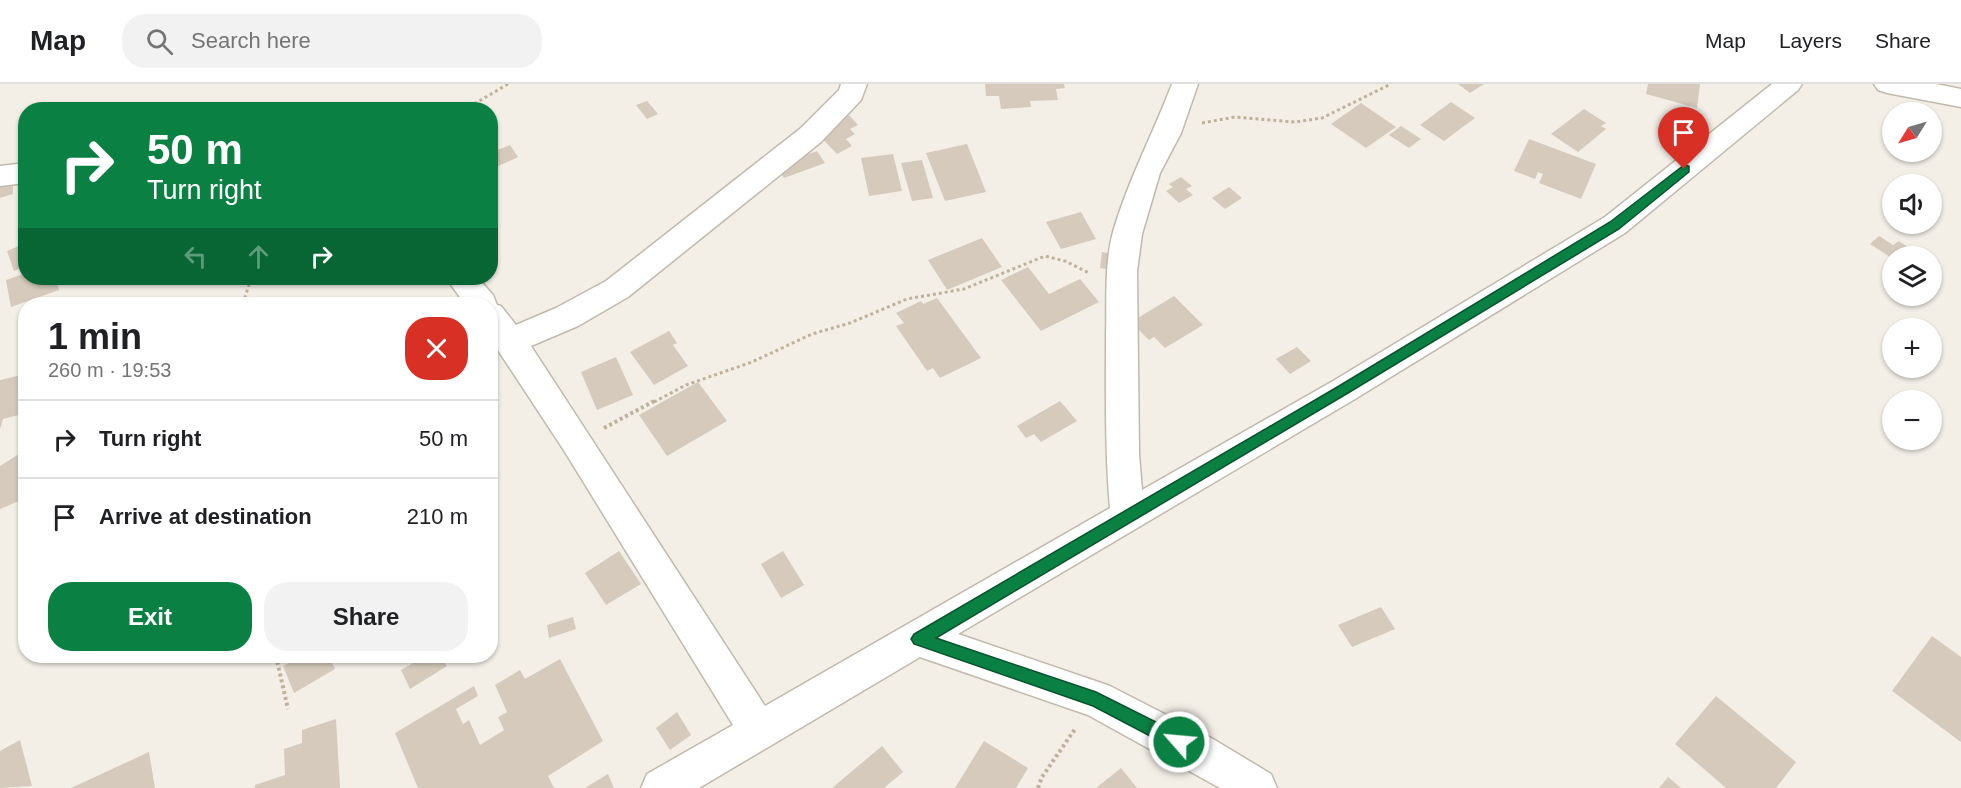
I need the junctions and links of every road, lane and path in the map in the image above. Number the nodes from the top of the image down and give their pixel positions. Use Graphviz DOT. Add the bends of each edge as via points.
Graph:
graph roads {
  1 [pos="508,84"];
  2 [pos="854,84"];
  3 [pos="1185,84"];
  4 [pos="1391,84"];
  5 [pos="1789,84"];
  6 [pos="1887,84"];
  7 [pos="1961,98"];
  8 [pos="478,102"];
  9 [pos="1167,133"];
  10 [pos="18,174"];
  11 [pos="0,176"];
  12 [pos="1122,271"];
  13 [pos="467,285"];
  14 [pos="476,297"];
  15 [pos="501,328"];
  16 [pos="577,442"];
  17 [pos="1128,517"];
  18 [pos="919,639"];
  19 [pos="278,663"];
  20 [pos="1096,699"];
  21 [pos="288,709"];
  22 [pos="759,731"];
  23 [pos="661,788"];
  24 [pos="1038,788"];
  25 [pos="1257,788"];
  1 -- 8 [label="path"];
  2 -- 15 [label="street" via="852,93 811,135 617,289 567,317"];
  3 -- 9 [label="street"];
  4 -- 9 [label="path" via="1322,118 1295,122 1222,118"];
  5 -- 17 [label="street" via="1615,225"];
  6 -- 7 [label="street"];
  9 -- 12 [label="street" via="1146,173 1127,234"];
  10 -- 11 [label="street"];
  12 -- 16 [label="path" via="1092,274 1045,256 964,290 907,299 686,385"];
  12 -- 17 [label="street" via="1122,454"];
  13 -- 14 [label="street"];
  15 -- 16 [label="street"];
  16 -- 22 [label="street"];
  17 -- 18 [label="street"];
  18 -- 20 [label="street"];
  18 -- 22 [label="street"];
  19 -- 21 [label="path"];
  20 -- 24 [label="path"];
  20 -- 25 [label="street"];
  22 -- 23 [label="street"];
}
